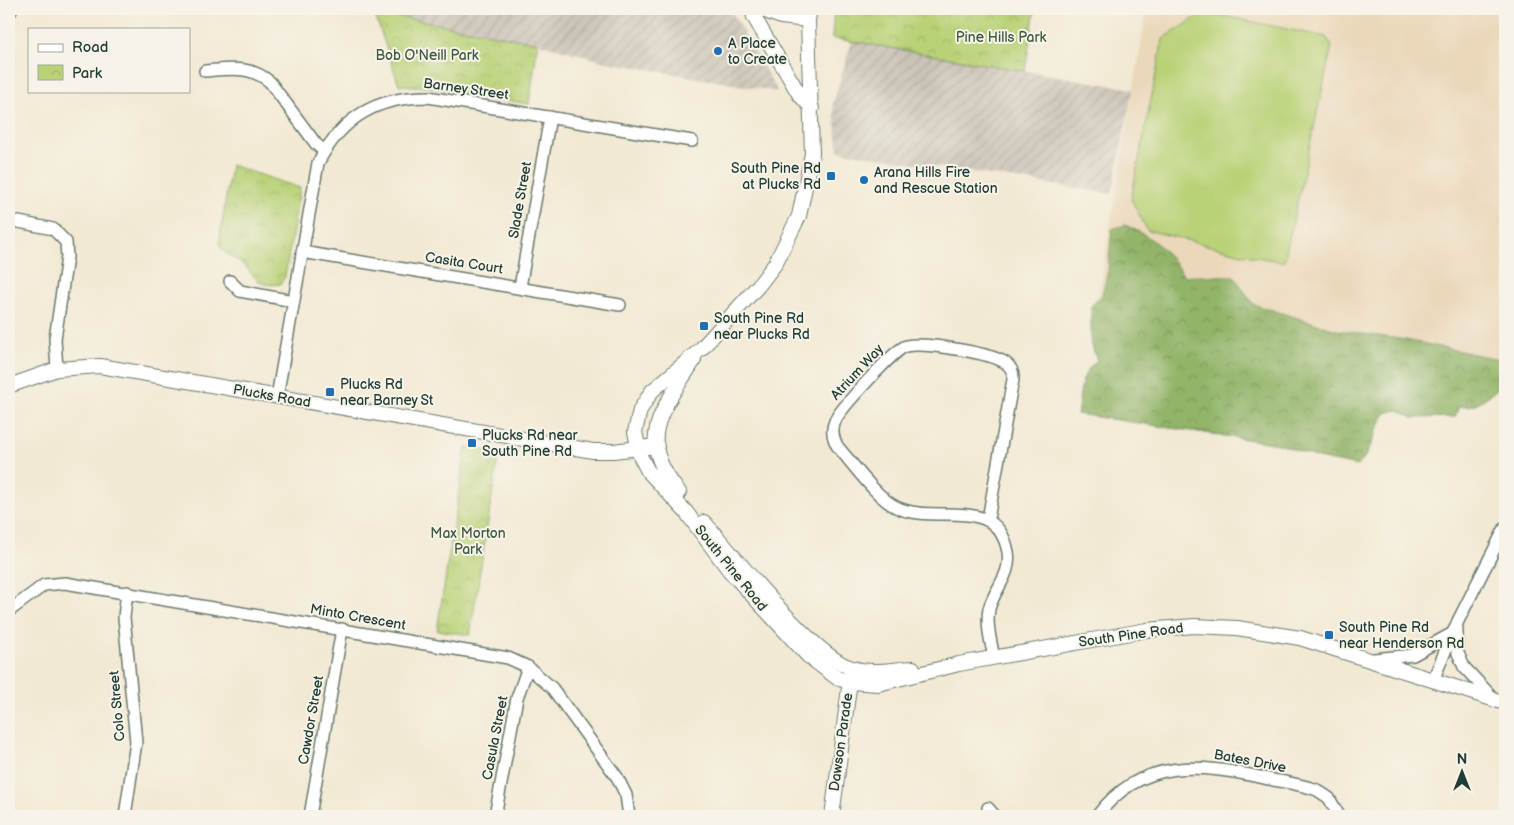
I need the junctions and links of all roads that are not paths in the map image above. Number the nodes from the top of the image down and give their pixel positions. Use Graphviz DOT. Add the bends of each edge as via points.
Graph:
graph roads {
  1 [pos="12,9"];
  2 [pos="752,9"];
  3 [pos="760,9"];
  4 [pos="9,14"];
  5 [pos="809,14"];
  6 [pos="205,71"];
  7 [pos="812,108"];
  8 [pos="550,117"];
  9 [pos="692,141"];
  10 [pos="324,152"];
  11 [pos="9,220"];
  12 [pos="302,252"];
  13 [pos="230,281"];
  14 [pos="520,287"];
  15 [pos="293,300"];
  16 [pos="620,305"];
  17 [pos="700,350"];
  18 [pos="57,369"];
  19 [pos="9,386"];
  20 [pos="277,397"];
  21 [pos="657,446"];
  22 [pos="637,448"];
  23 [pos="988,520"];
  24 [pos="1505,528"];
  25 [pos="127,592"];
  26 [pos="9,611"];
  27 [pos="1458,621"];
  28 [pos="342,629"];
  29 [pos="1453,632"];
  30 [pos="994,658"];
  31 [pos="1362,659"];
  32 [pos="959,664"];
  33 [pos="528,666"];
  34 [pos="851,668"];
  35 [pos="1433,680"];
  36 [pos="850,682"];
  37 [pos="1500,701"];
  38 [pos="125,816"];
  39 [pos="310,816"];
  40 [pos="495,816"];
  41 [pos="629,816"];
  42 [pos="832,816"];
  43 [pos="1097,816"];
  44 [pos="1339,816"];
  1 -- 4 [label="street"];
  2 -- 7 [label="street" via="799,94"];
  3 -- 5 [label="street" via="781,18"];
  5 -- 7 [label="street, South Pine Road"];
  6 -- 10 [label="street" via="234,68 261,74"];
  7 -- 17 [label="street, South Pine Road" via="812,154 808,181 791,235 760,285"];
  8 -- 9 [label="street, Barney Street"];
  8 -- 10 [label="street, Barney Street" via="428,97 406,97 387,101 349,121"];
  8 -- 14 [label="street, Slade Street"];
  10 -- 12 [label="street, Barney Street" via="318,162"];
  11 -- 18 [label="street" via="53,228 66,242 67,257 55,339"];
  12 -- 14 [label="street, Casita Court"];
  12 -- 15 [label="street, Barney Street"];
  13 -- 15 [label="street" via="240,291"];
  14 -- 16 [label="street, Casita Court"];
  15 -- 20 [label="street, Barney Street"];
  17 -- 21 [label="street, South Pine Road" via="662,408"];
  17 -- 22 [label="street, South Pine Road" via="666,378 645,402 635,424"];
  18 -- 19 [label="street, Plucks Road"];
  18 -- 20 [label="street, Plucks Road" via="100,366"];
  20 -- 22 [label="street, Plucks Road" via="593,451"];
  21 -- 22 [label="street, Plucks Road"];
  21 -- 34 [label="street, South Pine Road" via="667,477 697,514 811,640"];
  22 -- 36 [label="street, South Pine Road" via="648,471 686,512 729,570 777,624 817,665"];
  23 -- 23 [label="street, Atrium Way" via="897,507 885,499 836,444 833,430 838,414 889,357 902,348 924,345 994,357 1005,362 1012,371"];
  23 -- 30 [label="street" via="1001,532 1009,558 1006,574 988,614"];
  24 -- 27 [label="street"];
  25 -- 26 [label="street, Minto Crescent" via="51,583"];
  25 -- 28 [label="street, Minto Crescent"];
  25 -- 38 [label="street, Colo Street" via="124,617 136,742"];
  27 -- 29 [label="street"];
  27 -- 37 [label="street" via="1457,651 1464,667"];
  28 -- 33 [label="street, Minto Crescent" via="497,656"];
  28 -- 39 [label="street, Cawdor Street"];
  29 -- 31 [label="street" via="1413,655"];
  29 -- 35 [label="street"];
  30 -- 31 [label="street, South Pine Road" via="1147,630 1194,626 1300,638"];
  30 -- 32 [label="street, South Pine Road"];
  31 -- 35 [label="street, South Pine Road"];
  32 -- 34 [label="street, South Pine Road" via="878,671"];
  32 -- 36 [label="street, South Pine Road" via="878,684"];
  33 -- 40 [label="street, Casula Street" via="517,698"];
  33 -- 41 [label="street, Minto Crescent" via="552,688 616,777 626,796"];
  34 -- 36 [label="street, Dawson Parade"];
  35 -- 37 [label="street, South Pine Road"];
  36 -- 42 [label="street, Dawson Parade"];
  43 -- 44 [label="street, Bates Drive" via="1117,795 1141,780 1176,769 1202,767 1312,788 1329,798"];
}
